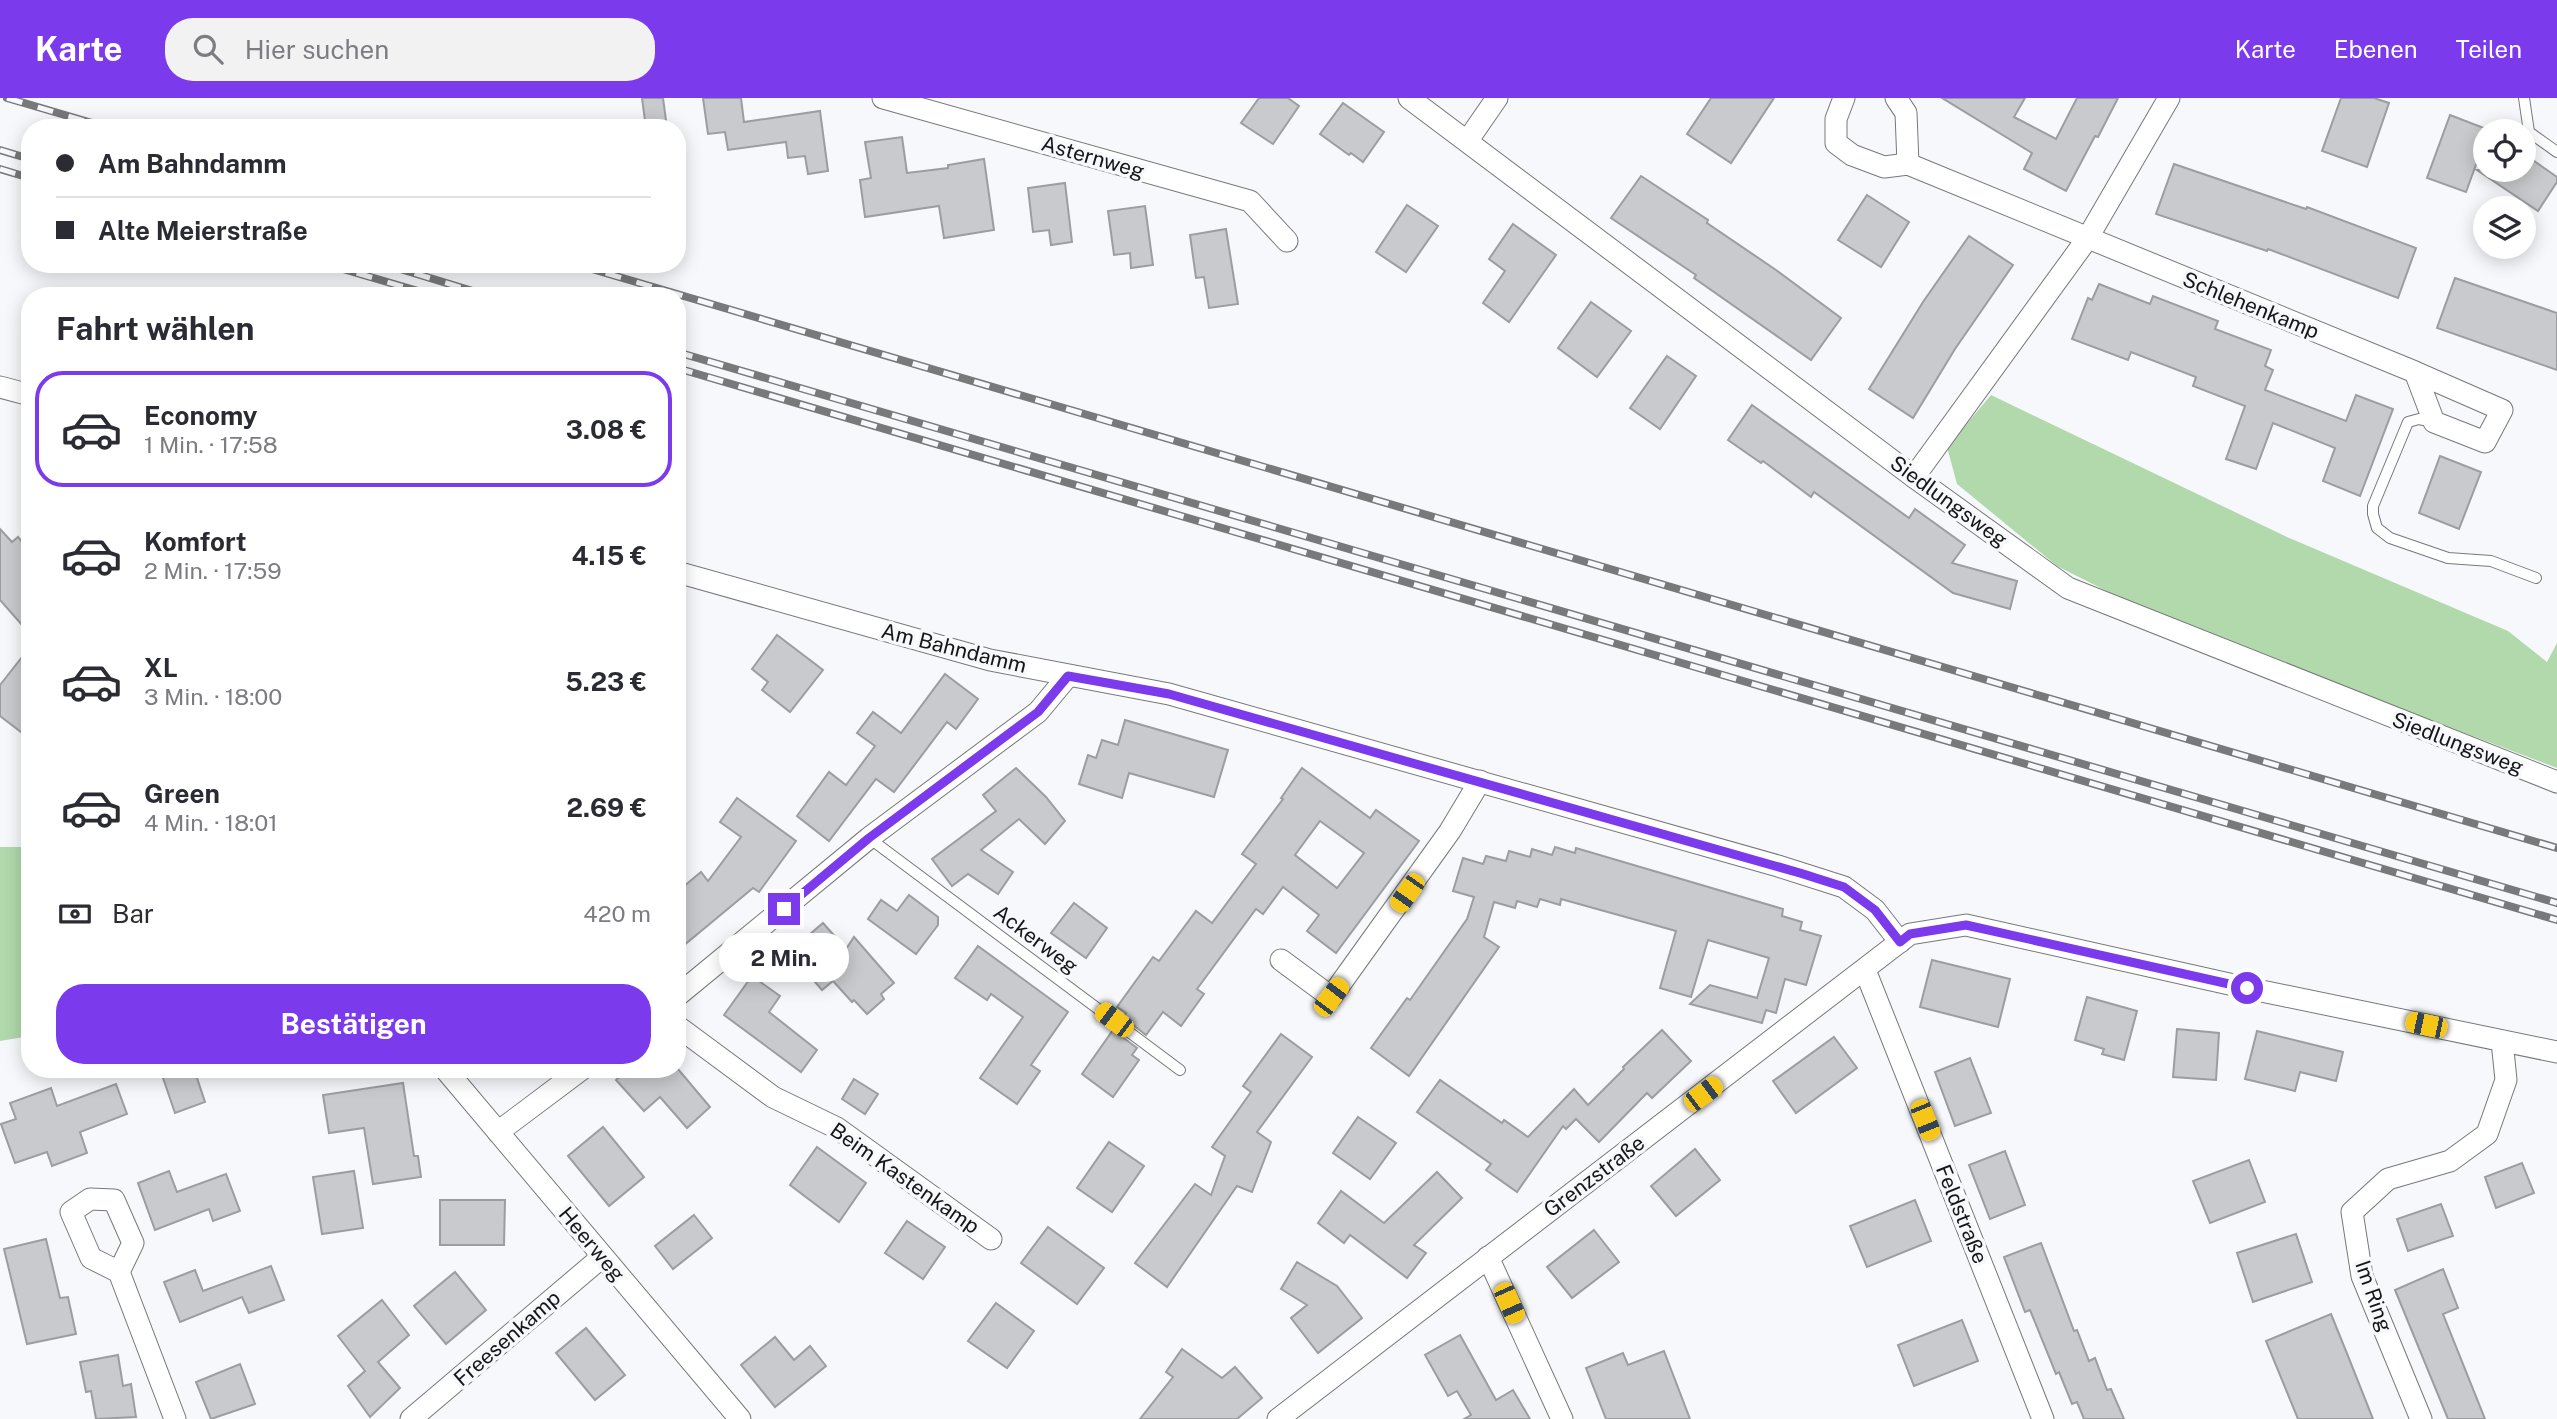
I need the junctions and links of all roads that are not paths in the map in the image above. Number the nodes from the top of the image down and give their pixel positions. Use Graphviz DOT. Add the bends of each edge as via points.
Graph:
graph roads {
  1 [pos="883,98"];
  2 [pos="1409,98"];
  3 [pos="1497,98"];
  4 [pos="1843,98"];
  5 [pos="1896,98"];
  6 [pos="2169,98"];
  7 [pos="2524,98"];
  8 [pos="1468,140"];
  9 [pos="2557,152"];
  10 [pos="1908,164"];
  11 [pos="2087,239"];
  12 [pos="1287,241"];
  13 [pos="2415,372"];
  14 [pos="0,387"];
  15 [pos="21,393"];
  16 [pos="2434,422"];
  17 [pos="1914,477"];
  18 [pos="686,575"];
  19 [pos="2536,578"];
  20 [pos="1068,676"];
  21 [pos="1480,781"];
  22 [pos="2557,782"];
  23 [pos="869,838"];
  24 [pos="1905,938"];
  25 [pos="1281,960"];
  26 [pos="1866,970"];
  27 [pos="686,989"];
  28 [pos="686,1033"];
  29 [pos="2502,1041"];
  30 [pos="2557,1052"];
  31 [pos="1180,1070"];
  32 [pos="453,1078"];
  33 [pos="570,1078"];
  34 [pos="498,1132"];
  35 [pos="992,1239"];
  36 [pos="1488,1256"];
  37 [pos="602,1257"];
  38 [pos="119,1272"];
  39 [pos="175,1419"];
  40 [pos="411,1419"];
  41 [pos="740,1419"];
  42 [pos="1278,1419"];
  43 [pos="1562,1419"];
  44 [pos="2043,1419"];
  45 [pos="2421,1419"];
  1 -- 12 [label="street, Asternweg" via="1250,201"];
  2 -- 8 [label="street, Siedlungsweg"];
  3 -- 8 [label="street"];
  4 -- 10 [label="street, Schlehenkamp" via="1836,119 1836,143 1852,155 1884,167"];
  5 -- 10 [label="street" via="1906,113"];
  6 -- 11 [label="street"];
  7 -- 9 [label="lane" via="2529,132"];
  8 -- 17 [label="street, Siedlungsweg"];
  10 -- 11 [label="street, Schlehenkamp"];
  11 -- 13 [label="street, Schlehenkamp"];
  11 -- 17 [label="street"];
  13 -- 16 [label="street"];
  13 -- 16 [label="street, Schlehenkamp" via="2502,410 2485,442"];
  14 -- 15 [label="street"];
  16 -- 19 [label="lane" via="2408,422 2374,506 2377,528 2390,538 2448,558 2482,559"];
  17 -- 22 [label="street, Siedlungsweg" via="2068,588"];
  18 -- 20 [label="street, Am Bahndamm" via="990,660"];
  20 -- 21 [label="street, Am Bahndamm" via="1169,694"];
  20 -- 23 [label="street" via="1038,712"];
  21 -- 24 [label="street, Am Bahndamm" via="1844,887"];
  21 -- 25 [label="street" via="1450,831 1331,997"];
  23 -- 27 [label="street"];
  23 -- 31 [label="lane, Ackerweg"];
  24 -- 26 [label="street, Grenzstraße"];
  24 -- 29 [label="street" via="1966,925"];
  26 -- 36 [label="street, Grenzstraße"];
  26 -- 44 [label="street, Feldstraße"];
  28 -- 35 [label="street, Beim Kastenkamp" via="773,1097 837,1128"];
  29 -- 30 [label="street"];
  29 -- 45 [label="street, Im Ring" via="2506,1080 2487,1134 2450,1161 2388,1179 2352,1212 2362,1276"];
  32 -- 34 [label="street, Heerweg"];
  33 -- 34 [label="street"];
  34 -- 37 [label="street, Heerweg"];
  36 -- 42 [label="street, Grenzstraße"];
  36 -- 43 [label="street"];
  37 -- 40 [label="street, Freesenkamp"];
  37 -- 41 [label="street, Heerweg"];
  38 -- 39 [label="street"];
}
